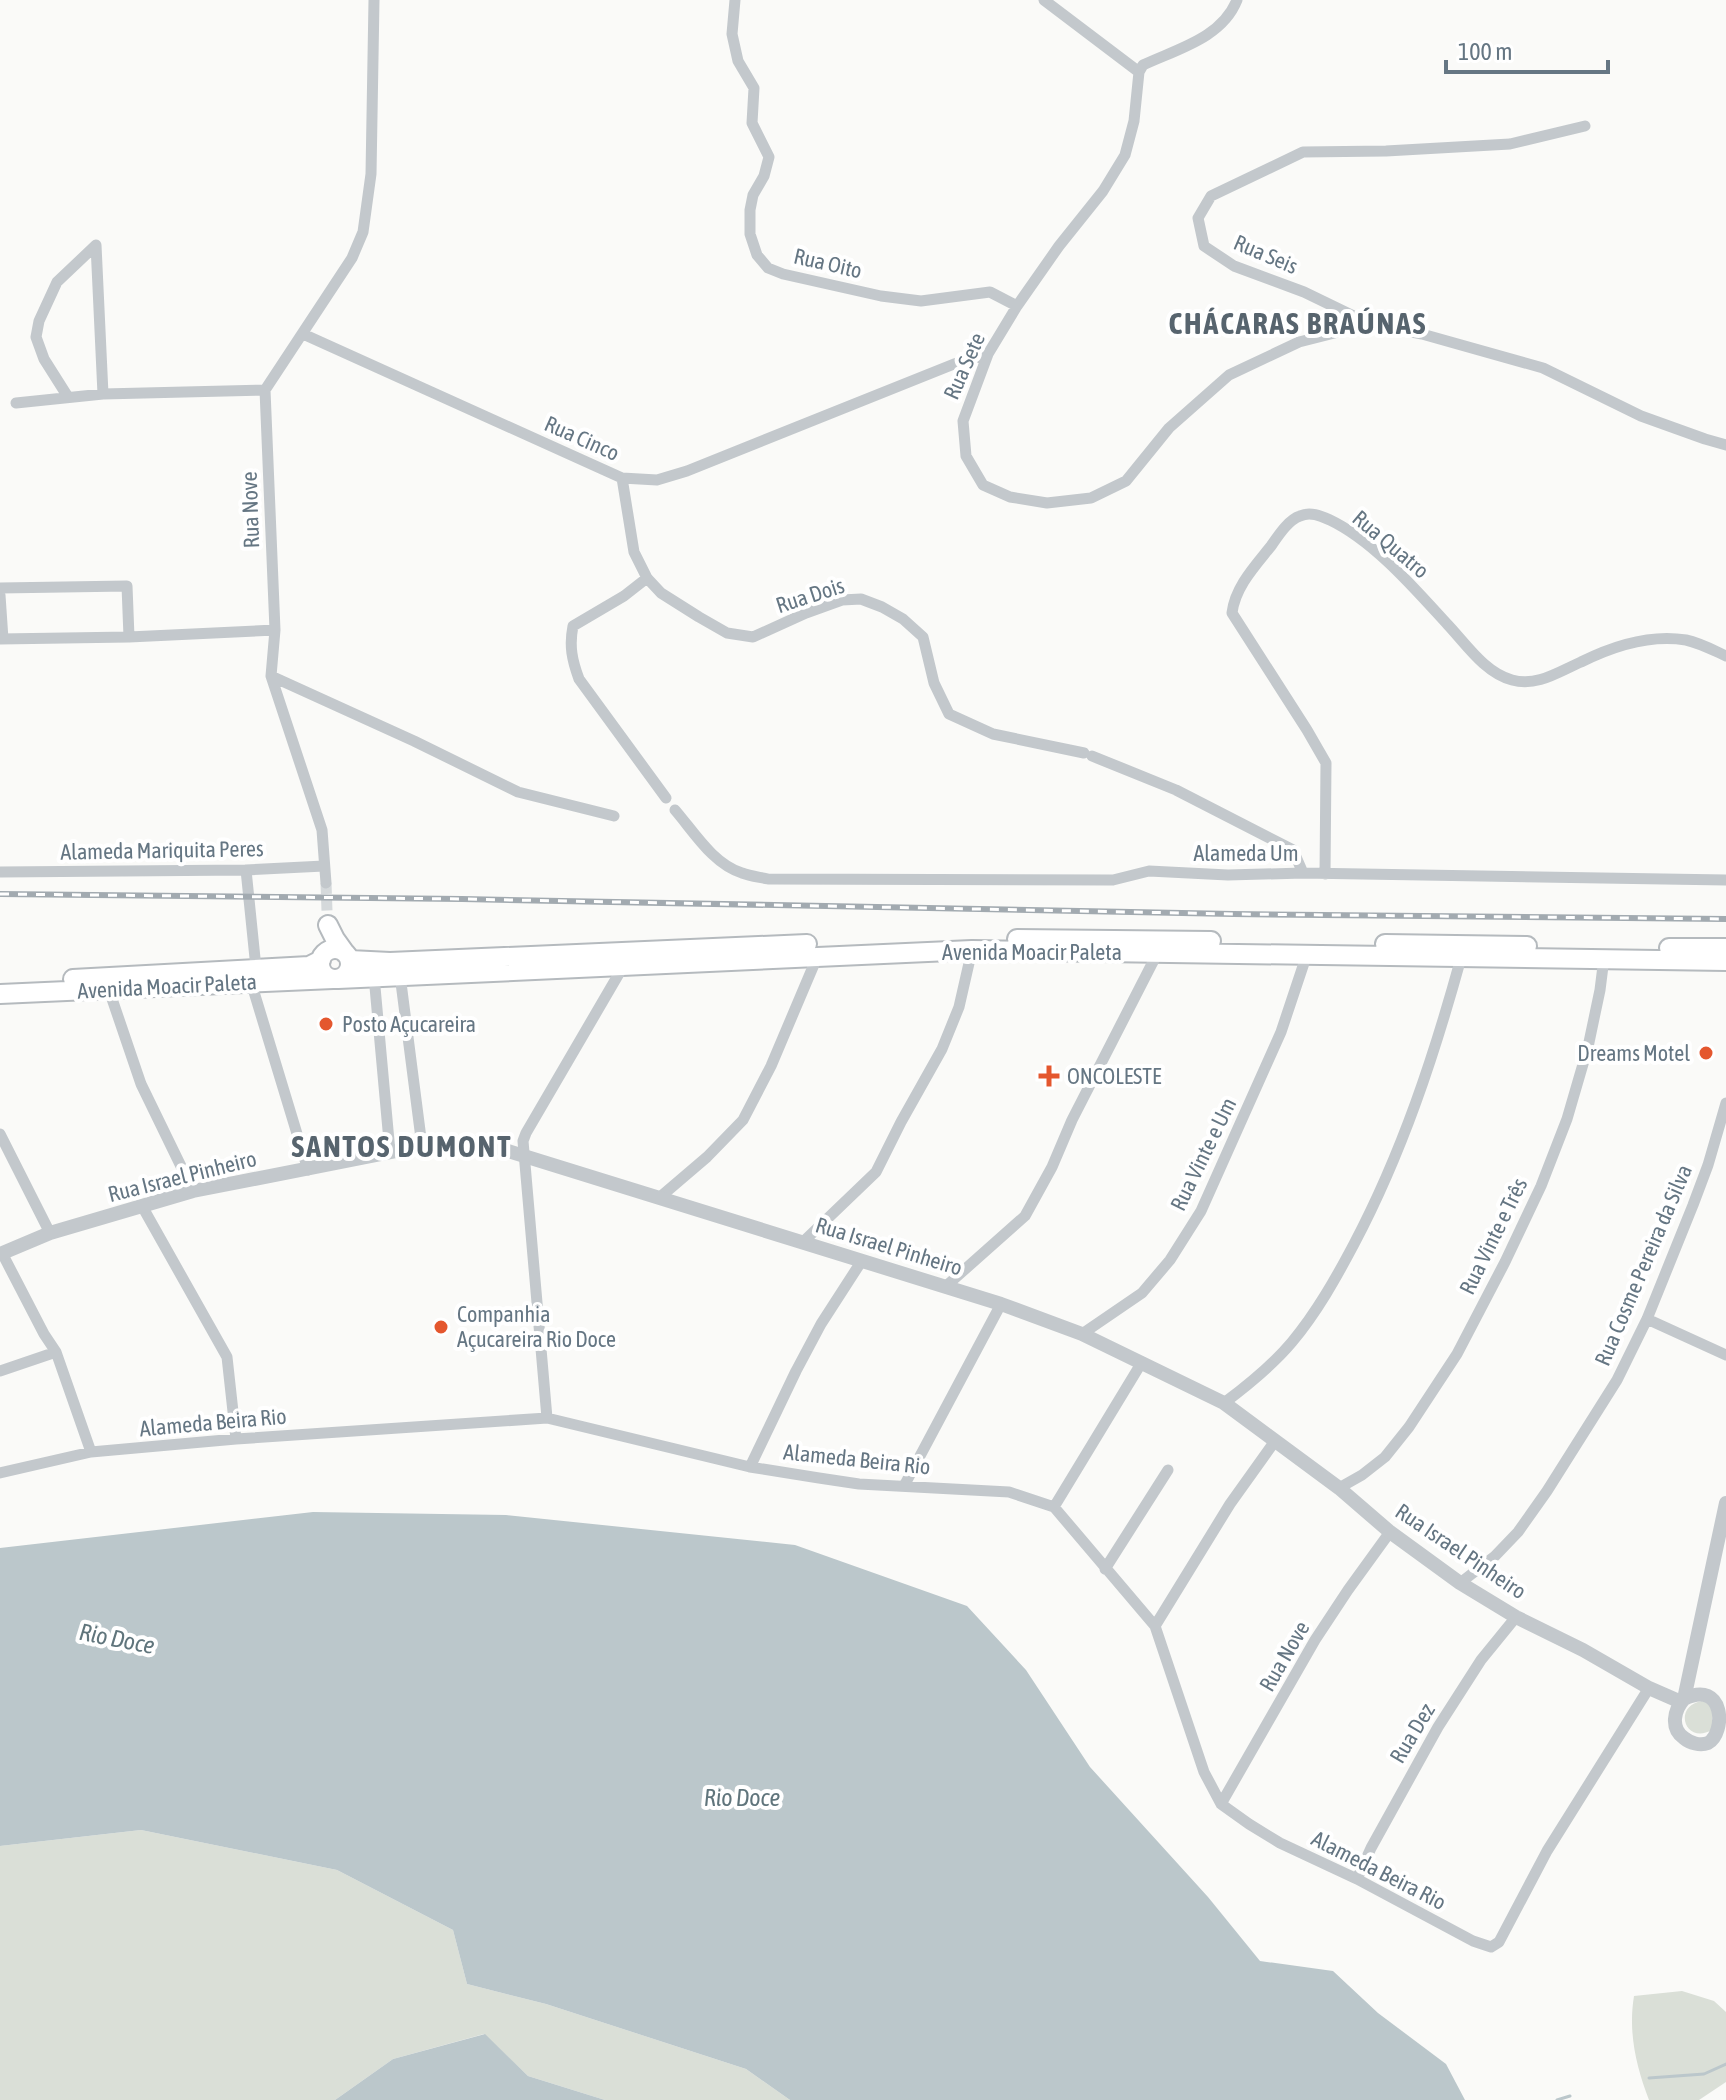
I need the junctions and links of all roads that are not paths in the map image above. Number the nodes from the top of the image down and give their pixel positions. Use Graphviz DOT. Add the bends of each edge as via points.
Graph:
graph roads {
  1 [pos="374,0"];
  2 [pos="735,0"];
  3 [pos="1044,0"];
  4 [pos="1237,0"];
  5 [pos="1139,72"];
  6 [pos="1585,126"];
  7 [pos="1017,306"];
  8 [pos="1370,324"];
  9 [pos="303,334"];
  10 [pos="988,354"];
  11 [pos="265,390"];
  12 [pos="103,394"];
  13 [pos="68,397"];
  14 [pos="16,403"];
  15 [pos="1726,445"];
  16 [pos="622,478"];
  17 [pos="647,578"];
  18 [pos="0,588"];
  19 [pos="0,595"];
  20 [pos="275,630"];
  21 [pos="129,637"];
  22 [pos="1,639"];
  23 [pos="1726,656"];
  24 [pos="271,676"];
  25 [pos="666,798"];
  26 [pos="675,810"];
  27 [pos="614,816"];
  28 [pos="324,866"];
  29 [pos="246,870"];
  30 [pos="0,872"];
  31 [pos="1303,873"];
  32 [pos="1325,874"];
  33 [pos="1726,880"];
  34 [pos="326,883"];
  35 [pos="1726,948"];
  36 [pos="972,950"];
  37 [pos="1158,952"];
  38 [pos="1307,954"];
  39 [pos="818,955"];
  40 [pos="347,956"];
  41 [pos="322,958"];
  42 [pos="1461,958"];
  43 [pos="1604,958"];
  44 [pos="1726,961"];
  45 [pos="624,965"];
  46 [pos="254,975"];
  47 [pos="400,975"];
  48 [pos="374,976"];
  49 [pos="336,979"];
  50 [pos="0,982"];
  51 [pos="109,990"];
  52 [pos="0,994"];
  53 [pos="1726,1103"];
  54 [pos="0,1134"];
  55 [pos="422,1146"];
  56 [pos="390,1152"];
  57 [pos="525,1155"];
  58 [pos="308,1170"];
  59 [pos="193,1191"];
  60 [pos="659,1198"];
  61 [pos="142,1206"];
  62 [pos="50,1233"];
  63 [pos="802,1243"];
  64 [pos="1,1254"];
  65 [pos="861,1262"];
  66 [pos="945,1287"];
  67 [pos="1001,1304"];
  68 [pos="1647,1319"];
  69 [pos="1082,1334"];
  70 [pos="56,1352"];
  71 [pos="1726,1355"];
  72 [pos="1142,1362"];
  73 [pos="0,1371"];
  74 [pos="1224,1403"];
  75 [pos="547,1418"];
  76 [pos="236,1439"];
  77 [pos="1275,1441"];
  78 [pos="91,1452"];
  79 [pos="750,1467"];
  80 [pos="1168,1470"];
  81 [pos="0,1473"];
  82 [pos="904,1486"];
  83 [pos="1339,1488"];
  84 [pos="1726,1504"];
  85 [pos="1054,1507"];
  86 [pos="1390,1532"];
  87 [pos="1105,1569"];
  88 [pos="1460,1583"];
  89 [pos="1516,1617"];
  90 [pos="1155,1626"];
  91 [pos="1688,1677"];
  92 [pos="1649,1688"];
  93 [pos="1707,1694"];
  94 [pos="1682,1701"];
  95 [pos="1221,1804"];
  96 [pos="1357,1879"];
  1 -- 9 [label="street" via="371,174 363,232"];
  2 -- 7 [label="street, Rua Oito" via="732,34 738,61 754,88 752,123 769,157 750,210 750,234 768,268 881,296 921,301 990,292"];
  3 -- 5 [label="street"];
  4 -- 5 [label="street" via="1232,13 1207,36 1143,65"];
  5 -- 7 [label="street, Rua Sete" via="1125,155"];
  6 -- 8 [label="street, Rua Seis" via="1510,144 1303,152 1211,196 1198,218 1204,246 1234,266"];
  7 -- 10 [label="street, Rua Sete"];
  8 -- 10 [label="street, Rua Sete" via="1299,342 1229,375 1169,428 1126,481 1091,498 1047,503 1010,497 983,485 966,456 963,421"];
  8 -- 15 [label="street, Rua Seis" via="1543,368 1641,416"];
  9 -- 11 [label="street"];
  9 -- 16 [label="street, Rua Cinco"];
  10 -- 16 [label="street, Rua Cinco" via="687,471 657,480"];
  11 -- 12 [label="street"];
  11 -- 20 [label="street, Rua Nove"];
  12 -- 13 [label="street"];
  12 -- 13 [label="street" via="96,245 57,282 36,337"];
  13 -- 14 [label="street"];
  16 -- 17 [label="street, Rua Dois" via="634,552"];
  17 -- 25 [label="street" via="573,626 569,642 579,679"];
  17 -- 31 [label="street, Rua Dois" via="661,593 727,633 753,637 842,600 861,599 882,607 923,637 934,683 949,714 993,734 1088,754 1176,790 1293,850"];
  18 -- 21 [label="street" via="127,586"];
  19 -- 22 [label="street"];
  20 -- 21 [label="street"];
  20 -- 24 [label="street, Rua Nove"];
  21 -- 22 [label="street"];
  23 -- 32 [label="street, Rua Quatro" via="1688,640 1649,639 1608,650 1531,683 1513,680 1480,661 1364,542 1316,514 1301,515 1245,579 1232,613 1326,763"];
  24 -- 27 [label="street" via="518,792"];
  24 -- 28 [label="street" via="322,830"];
  26 -- 31 [label="street, Alameda Um" via="726,866 768,879 1113,880 1149,871"];
  28 -- 29 [label="street, Alameda Mariquita Peres"];
  28 -- 34 [label="street"];
  29 -- 30 [label="street, Alameda Mariquita Peres"];
  29 -- 46 [label="street"];
  31 -- 32 [label="street, Alameda Um"];
  32 -- 33 [label="street, Alameda Um"];
  35 -- 40 [label="main road, Avenida Moacir Paleta" via="1069,938 390,962"];
  36 -- 37 [label="main road, Avenida Moacir Paleta"];
  36 -- 39 [label="main road, Avenida Moacir Paleta"];
  36 -- 63 [label="street" via="959,1007 942,1049 876,1172"];
  37 -- 38 [label="main road, Avenida Moacir Paleta"];
  37 -- 66 [label="street" via="1025,1216"];
  38 -- 42 [label="main road, Avenida Moacir Paleta"];
  38 -- 69 [label="street, Rua Vinte e Um" via="1281,1032 1201,1211 1142,1293"];
  39 -- 45 [label="main road, Avenida Moacir Paleta"];
  39 -- 60 [label="street" via="743,1120"];
  40 -- 41 [label="main road" via="336,949"];
  40 -- 41 [label="main road" via="328,918"];
  40 -- 49 [label="main road" via="347,974"];
  41 -- 46 [label="main road, Avenida Moacir Paleta" via="309,966"];
  41 -- 49 [label="main road" via="324,974"];
  42 -- 43 [label="main road, Avenida Moacir Paleta"];
  42 -- 74 [label="street" via="1419,1095 1341,1270 1292,1342"];
  43 -- 44 [label="main road, Avenida Moacir Paleta"];
  43 -- 83 [label="street, Rua Vinte e Três" via="1588,1047 1567,1119 1505,1262 1457,1354 1409,1427 1385,1457"];
  45 -- 47 [label="main road, Avenida Moacir Paleta"];
  45 -- 57 [label="street" via="526,1133"];
  46 -- 49 [label="main road, Avenida Moacir Paleta"];
  46 -- 50 [label="main road, Avenida Moacir Paleta"];
  46 -- 51 [label="main road, Avenida Moacir Paleta"];
  46 -- 58 [label="street"];
  47 -- 48 [label="main road, Avenida Moacir Paleta"];
  47 -- 55 [label="street"];
  48 -- 49 [label="main road, Avenida Moacir Paleta"];
  48 -- 56 [label="street"];
  51 -- 52 [label="main road, Avenida Moacir Paleta"];
  51 -- 59 [label="street" via="141,1084"];
  53 -- 68 [label="street, Rua Cosme Pereira da Silva" via="1708,1165"];
  54 -- 62 [label="street"];
  55 -- 56 [label="street, Rua Israel Pinheiro"];
  55 -- 57 [label="street, Rua Israel Pinheiro" via="479,1142"];
  56 -- 58 [label="street, Rua Israel Pinheiro"];
  57 -- 60 [label="street, Rua Israel Pinheiro"];
  57 -- 75 [label="street"];
  58 -- 59 [label="street, Rua Israel Pinheiro"];
  59 -- 61 [label="street, Rua Israel Pinheiro"];
  60 -- 63 [label="street, Rua Israel Pinheiro"];
  61 -- 62 [label="street, Rua Israel Pinheiro"];
  61 -- 76 [label="street" via="227,1357"];
  62 -- 64 [label="street, Rua Israel Pinheiro"];
  63 -- 65 [label="street, Rua Israel Pinheiro"];
  64 -- 70 [label="street"];
  65 -- 66 [label="street, Rua Israel Pinheiro"];
  65 -- 79 [label="street" via="821,1324"];
  66 -- 67 [label="street, Rua Israel Pinheiro"];
  67 -- 69 [label="street, Rua Israel Pinheiro"];
  67 -- 82 [label="street"];
  68 -- 71 [label="street"];
  68 -- 88 [label="street, Rua Cosme Pereira da Silva" via="1617,1380 1518,1532"];
  69 -- 72 [label="street, Rua Israel Pinheiro"];
  70 -- 73 [label="street"];
  70 -- 78 [label="street"];
  72 -- 74 [label="street, Rua Israel Pinheiro"];
  72 -- 85 [label="street"];
  74 -- 77 [label="street, Rua Israel Pinheiro"];
  75 -- 76 [label="street, Alameda Beira Rio"];
  75 -- 79 [label="street, Alameda Beira Rio"];
  76 -- 78 [label="street, Alameda Beira Rio"];
  77 -- 83 [label="street, Rua Israel Pinheiro"];
  77 -- 90 [label="street"];
  78 -- 81 [label="street, Alameda Beira Rio"];
  79 -- 82 [label="street, Alameda Beira Rio"];
  80 -- 87 [label="street"];
  82 -- 85 [label="street, Alameda Beira Rio" via="1009,1492"];
  83 -- 86 [label="street, Rua Israel Pinheiro"];
  84 -- 91 [label="street"];
  85 -- 87 [label="street, Alameda Beira Rio"];
  86 -- 88 [label="street, Rua Israel Pinheiro"];
  86 -- 95 [label="street, Rua Nove" via="1315,1640"];
  87 -- 90 [label="street, Alameda Beira Rio"];
  88 -- 89 [label="street, Rua Israel Pinheiro"];
  89 -- 92 [label="street, Rua Israel Pinheiro"];
  89 -- 96 [label="street, Rua Dez" via="1446,1715"];
  90 -- 95 [label="street, Alameda Beira Rio" via="1204,1772"];
  91 -- 93 [label="street" via="1694,1688"];
  91 -- 94 [label="street"];
  92 -- 94 [label="street, Rua Israel Pinheiro"];
  92 -- 96 [label="street, Alameda Beira Rio" via="1547,1851 1499,1942 1491,1947 1473,1941"];
  93 -- 94 [label="street"];
  93 -- 94 [label="street" via="1717,1699 1726,1717 1722,1733 1707,1744 1680,1735 1675,1717"];
  95 -- 96 [label="street, Alameda Beira Rio" via="1267,1835"];
}
